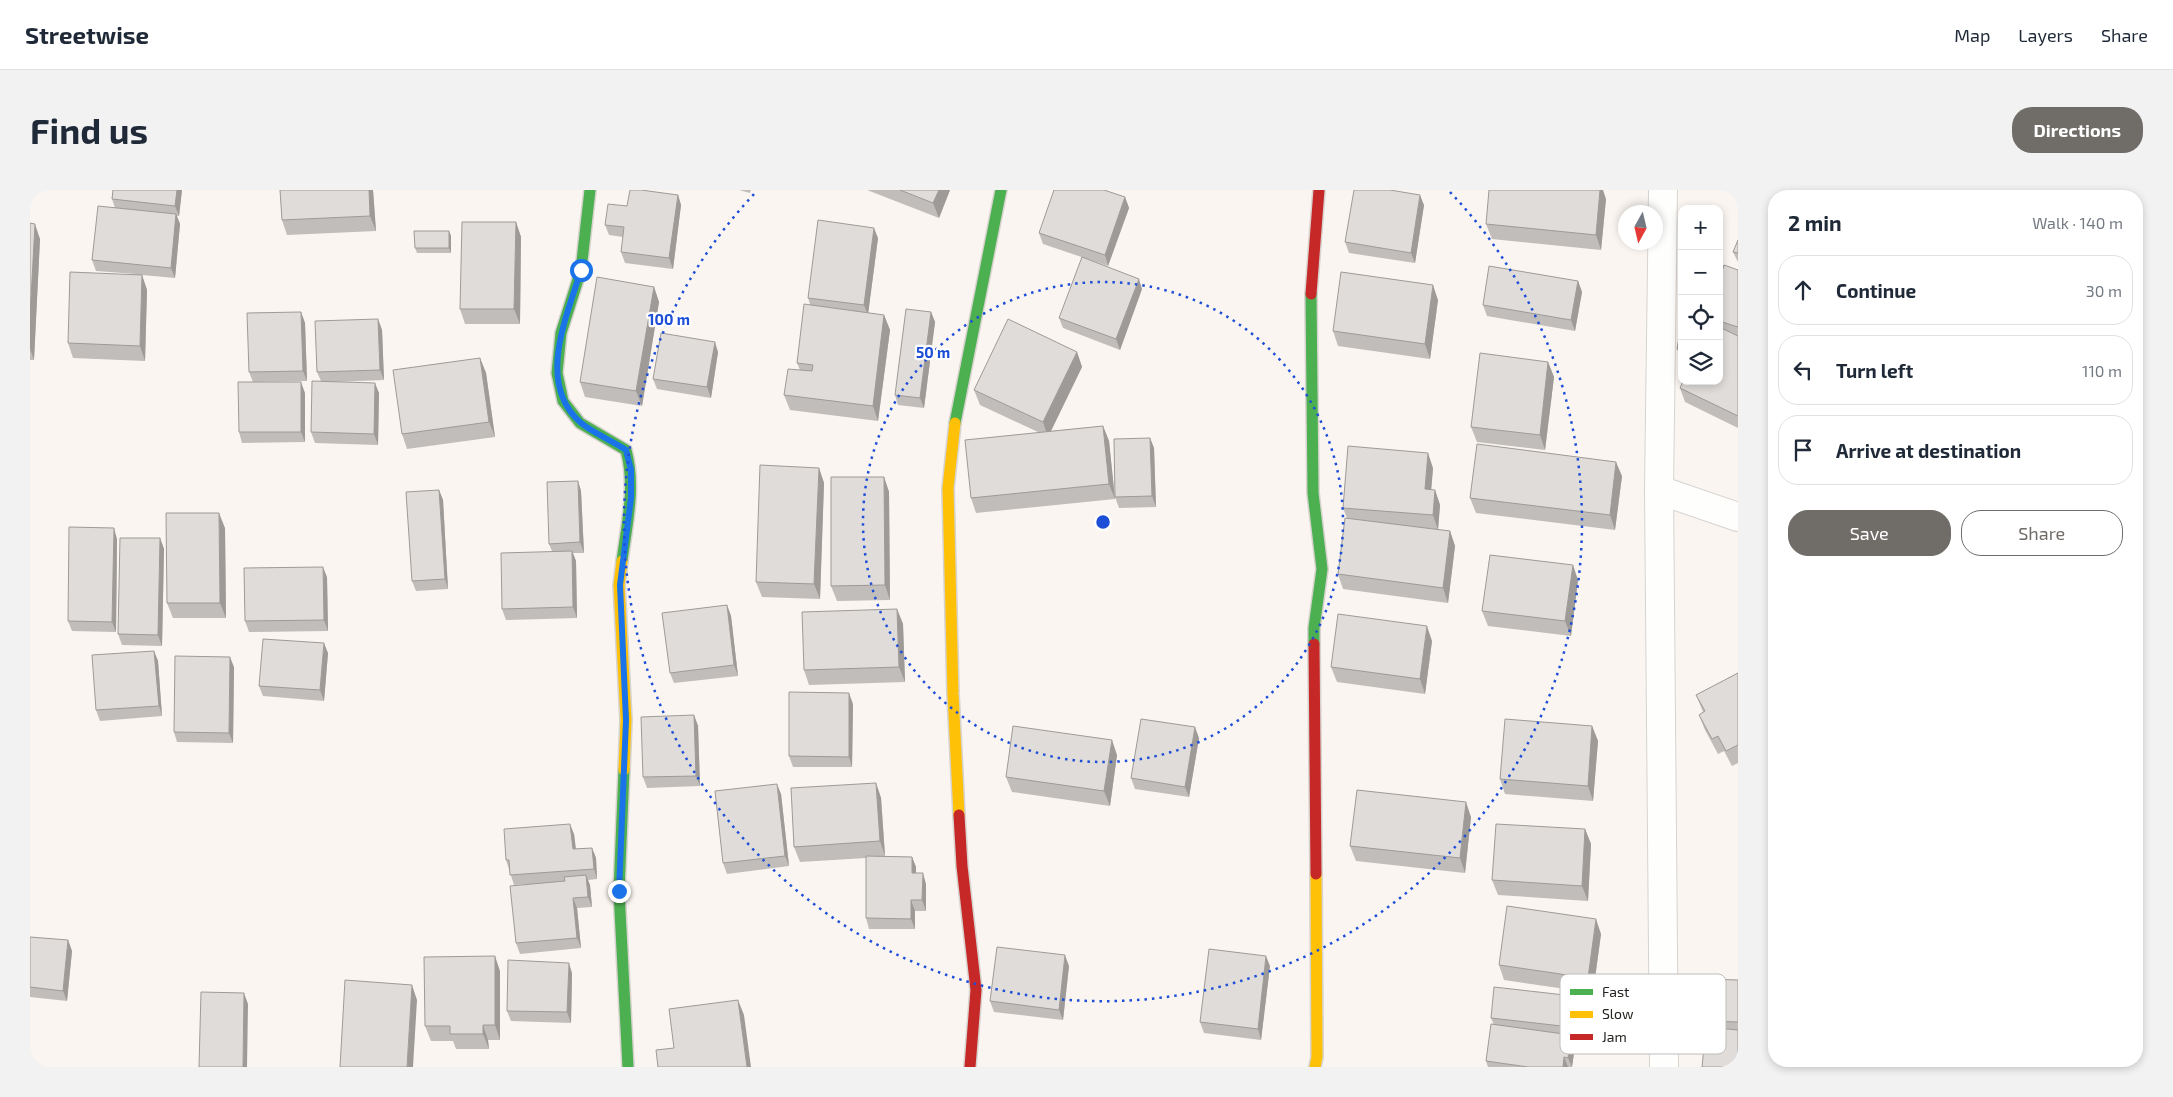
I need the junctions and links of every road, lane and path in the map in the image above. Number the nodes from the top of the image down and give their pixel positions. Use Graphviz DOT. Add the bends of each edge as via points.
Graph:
graph roads {
  1 [pos="590,190"];
  2 [pos="1001,190"];
  3 [pos="1319,190"];
  4 [pos="1663,190"];
  5 [pos="1659,490"];
  6 [pos="1738,517"];
  7 [pos="1663,974"];
  8 [pos="1664,1054"];
  9 [pos="628,1067"];
  10 [pos="970,1067"];
  11 [pos="1315,1067"];
  12 [pos="1664,1067"];
  1 -- 9 [label="street" via="581,270 561,333 557,373 562,401 580,423 626,450 631,470 631,498 620,585 626,720 619,891"];
  2 -- 10 [label="street" via="954,430 948,488 953,703 962,866 976,990"];
  3 -- 11 [label="street" via="1310,306 1313,493 1322,569 1314,628"];
  4 -- 5 [label="street"];
  5 -- 6 [label="street"];
  5 -- 7 [label="street"];
  8 -- 12 [label="street"];
}
